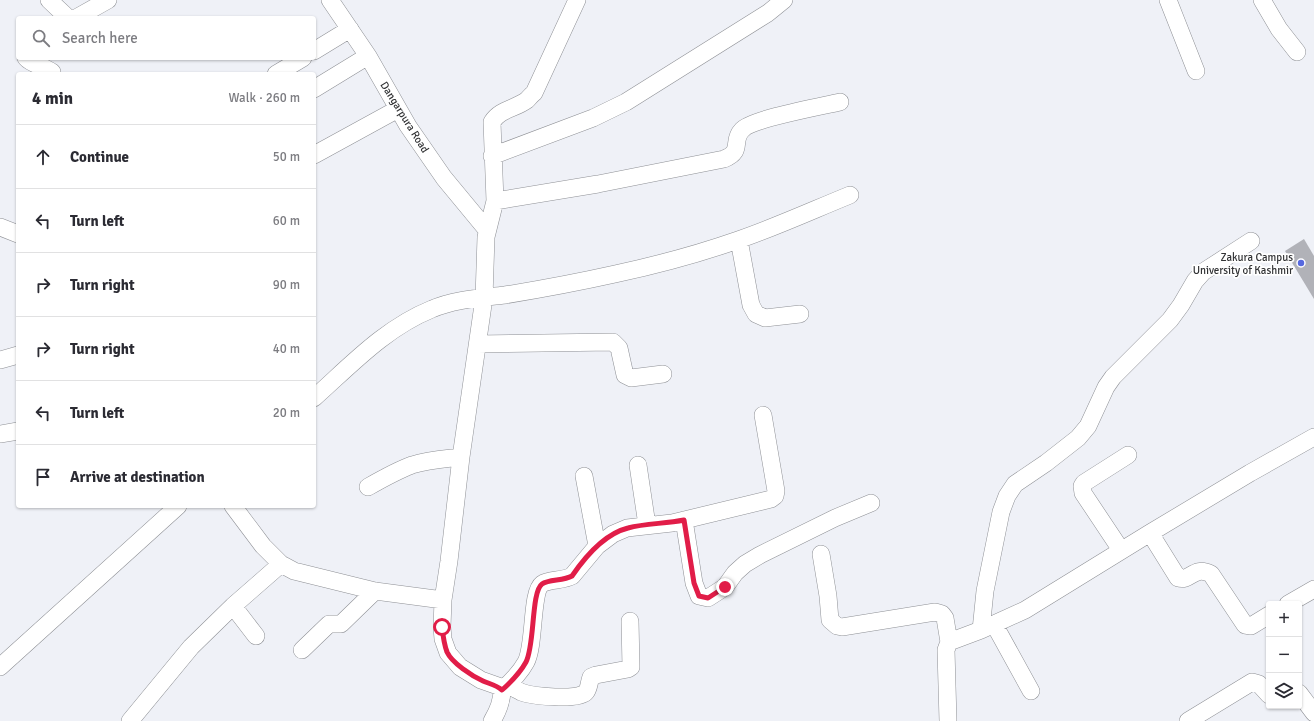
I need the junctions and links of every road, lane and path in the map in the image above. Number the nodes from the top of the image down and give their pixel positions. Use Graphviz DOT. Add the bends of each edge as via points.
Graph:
graph roads {
  1 [pos="49,0"];
  2 [pos="108,0"];
  3 [pos="330,0"];
  4 [pos="577,0"];
  5 [pos="784,0"];
  6 [pos="1168,0"];
  7 [pos="1262,0"];
  8 [pos="66,16"];
  9 [pos="80,16"];
  10 [pos="350,29"];
  11 [pos="316,50"];
  12 [pos="1298,52"];
  13 [pos="368,56"];
  14 [pos="27,60"];
  15 [pos="299,60"];
  16 [pos="1196,71"];
  17 [pos="50,72"];
  18 [pos="279,72"];
  19 [pos="316,88"];
  20 [pos="840,102"];
  21 [pos="398,109"];
  22 [pos="316,154"];
  23 [pos="492,156"];
  24 [pos="850,195"];
  25 [pos="495,201"];
  26 [pos="0,227"];
  27 [pos="487,230"];
  28 [pos="16,233"];
  29 [pos="739,240"];
  30 [pos="1251,240"];
  31 [pos="484,298"];
  32 [pos="800,314"];
  33 [pos="478,344"];
  34 [pos="16,356"];
  35 [pos="0,360"];
  36 [pos="663,374"];
  37 [pos="316,393"];
  38 [pos="763,415"];
  39 [pos="16,431"];
  40 [pos="0,434"];
  41 [pos="1314,437"];
  42 [pos="1128,455"];
  43 [pos="461,457"];
  44 [pos="638,466"];
  45 [pos="584,476"];
  46 [pos="368,487"];
  47 [pos="872,503"];
  48 [pos="175,508"];
  49 [pos="234,508"];
  50 [pos="684,520"];
  51 [pos="647,525"];
  52 [pos="1150,533"];
  53 [pos="597,546"];
  54 [pos="1121,550"];
  55 [pos="821,554"];
  56 [pos="281,564"];
  57 [pos="1314,589"];
  58 [pos="374,591"];
  59 [pos="443,600"];
  60 [pos="1293,601"];
  61 [pos="233,606"];
  62 [pos="1266,617"];
  63 [pos="630,621"];
  64 [pos="987,627"];
  65 [pos="256,636"];
  66 [pos="949,642"];
  67 [pos="302,650"];
  68 [pos="0,667"];
  69 [pos="505,688"];
  70 [pos="1031,691"];
  71 [pos="1266,692"];
  72 [pos="1302,697"];
  73 [pos="1314,713"];
  74 [pos="130,721"];
  75 [pos="492,721"];
  76 [pos="948,721"];
  77 [pos="1188,721"];
  1 -- 8 [label="street"];
  2 -- 9 [label="street"];
  3 -- 10 [label="street, Dangarpura Road"];
  4 -- 23 [label="street" via="534,93 526,101 495,117 492,122"];
  5 -- 23 [label="street" via="768,14 626,102 593,118"];
  6 -- 16 [label="street"];
  7 -- 12 [label="street"];
  10 -- 11 [label="street"];
  10 -- 13 [label="street, Dangarpura Road"];
  13 -- 19 [label="street"];
  13 -- 21 [label="street, Dangarpura Road"];
  14 -- 17 [label="street"];
  15 -- 18 [label="street"];
  20 -- 25 [label="street" via="750,124 742,130 732,156 724,159"];
  21 -- 22 [label="street"];
  21 -- 27 [label="street, Dangarpura Road" via="444,178"];
  23 -- 25 [label="street"];
  24 -- 29 [label="street"];
  25 -- 27 [label="street"];
  26 -- 28 [label="street"];
  27 -- 31 [label="street"];
  29 -- 31 [label="street" via="616,274 540,290"];
  29 -- 32 [label="street" via="751,306 756,314 765,318"];
  30 -- 64 [label="street" via="1216,263 1195,281 1170,320 1113,377 1088,426 1078,438 1015,484 1001,512 985,591"];
  31 -- 33 [label="street"];
  31 -- 37 [label="street" via="450,302 412,318 377,342"];
  33 -- 36 [label="street" via="613,342 619,348 627,377"];
  33 -- 43 [label="street"];
  34 -- 35 [label="street"];
  38 -- 50 [label="street" via="775,496 772,499"];
  39 -- 40 [label="street"];
  41 -- 52 [label="street"];
  42 -- 54 [label="street" via="1082,486 1083,493"];
  43 -- 46 [label="street" via="413,465"];
  43 -- 59 [label="street"];
  44 -- 51 [label="street"];
  45 -- 53 [label="street"];
  47 -- 50 [label="street" via="760,555 745,564 725,587 708,598 699,596 694,583"];
  48 -- 68 [label="street"];
  49 -- 56 [label="street" via="263,546"];
  50 -- 51 [label="street"];
  51 -- 53 [label="street" via="627,528 613,534"];
  52 -- 54 [label="street"];
  52 -- 62 [label="street" via="1178,578 1181,580 1198,571 1205,571 1211,574 1245,625 1251,626"];
  53 -- 69 [label="street" via="572,576 543,583 539,587 530,651 515,679"];
  54 -- 64 [label="street" via="1025,610"];
  55 -- 66 [label="street" via="830,620 833,623 842,627 935,612 945,618"];
  56 -- 58 [label="street" via="294,571"];
  56 -- 61 [label="street"];
  57 -- 60 [label="street"];
  58 -- 59 [label="street"];
  58 -- 67 [label="street" via="341,624 329,624"];
  59 -- 69 [label="street" via="443,639 448,653 460,666 481,680"];
  61 -- 65 [label="street"];
  61 -- 74 [label="street" via="192,647"];
  63 -- 69 [label="street" via="631,667 596,675 591,678 586,692 582,695 542,696"];
  64 -- 66 [label="street"];
  64 -- 70 [label="street"];
  66 -- 76 [label="street" via="946,650"];
  69 -- 75 [label="street"];
  71 -- 77 [label="street" via="1259,684 1252,682"];
  72 -- 73 [label="street"];
}
